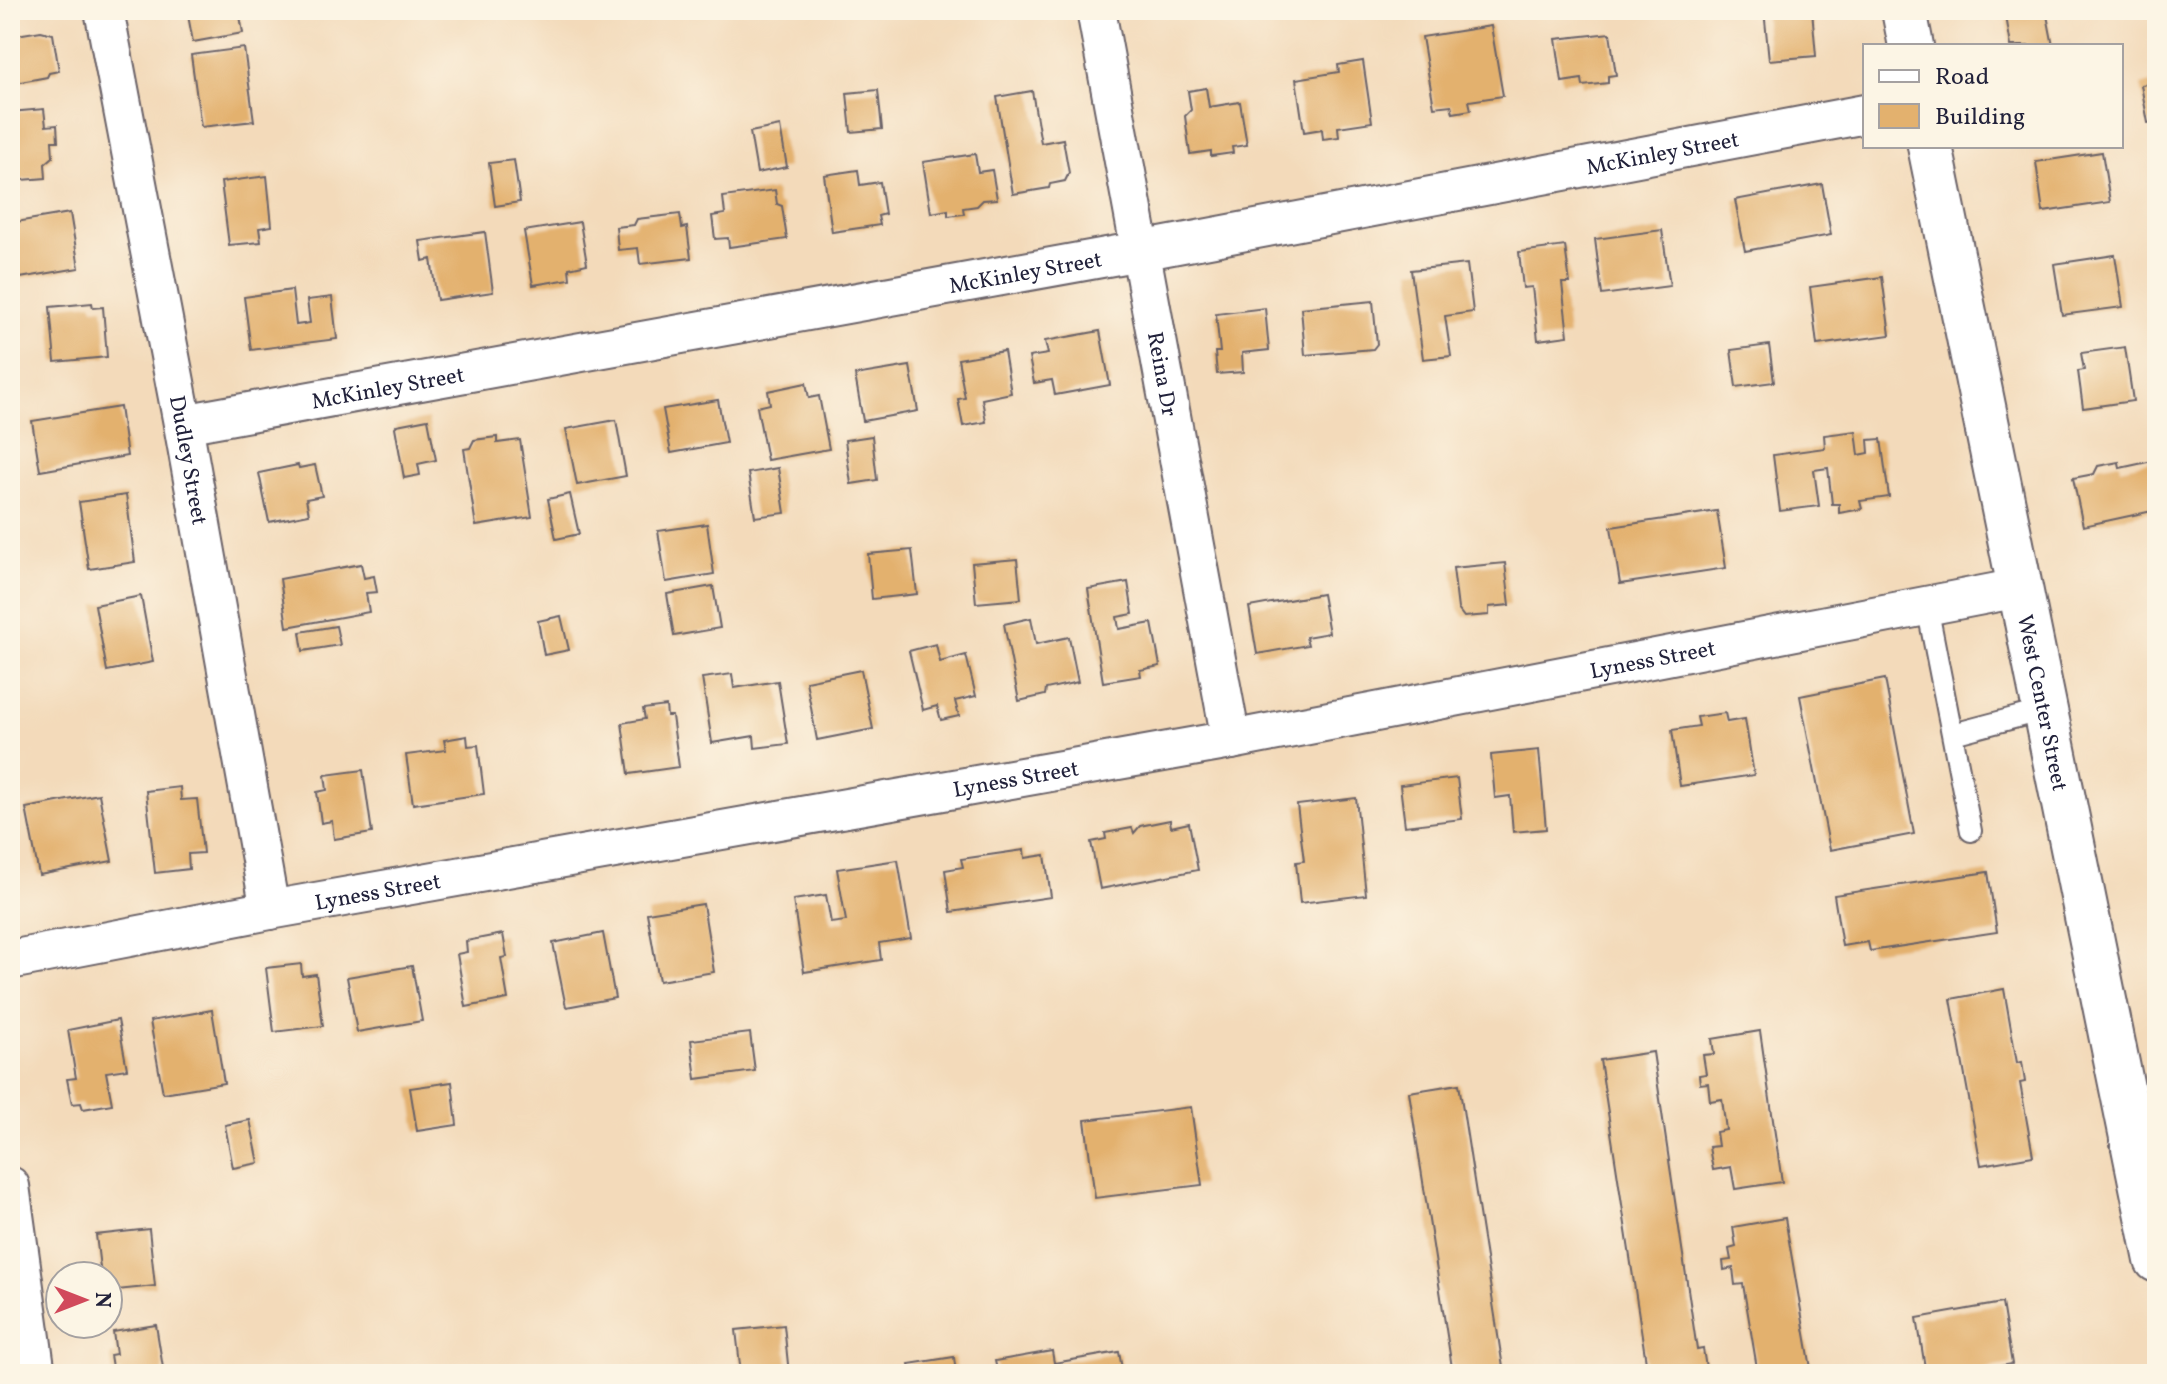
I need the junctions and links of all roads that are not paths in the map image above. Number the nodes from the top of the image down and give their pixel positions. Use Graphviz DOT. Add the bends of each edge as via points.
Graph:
graph roads {
  1 [pos="104,10"];
  2 [pos="1096,10"];
  3 [pos="1904,10"];
  4 [pos="1911,44"];
  5 [pos="1863,114"];
  6 [pos="1930,148"];
  7 [pos="1140,251"];
  8 [pos="183,424"];
  9 [pos="2019,588"];
  10 [pos="1927,606"];
  11 [pos="2044,710"];
  12 [pos="1953,734"];
  13 [pos="1231,740"];
  14 [pos="1971,831"];
  15 [pos="270,910"];
  16 [pos="10,960"];
  17 [pos="10,1186"];
  18 [pos="2157,1260"];
  19 [pos="36,1374"];
  1 -- 8 [label="street, Dudley Street"];
  2 -- 7 [label="street, Reina Dr"];
  3 -- 4 [label="main road"];
  5 -- 7 [label="street, McKinley Street"];
  6 -- 9 [label="main road, West Center Street"];
  7 -- 8 [label="street, McKinley Street"];
  7 -- 13 [label="street, Reina Dr"];
  8 -- 15 [label="street, Dudley Street"];
  9 -- 10 [label="street, Lyness Street"];
  9 -- 11 [label="main road, West Center Street"];
  10 -- 12 [label="lane"];
  10 -- 13 [label="street, Lyness Street"];
  11 -- 12 [label="lane"];
  11 -- 18 [label="main road, West Center Street"];
  12 -- 14 [label="lane"];
  13 -- 15 [label="street, Lyness Street"];
  15 -- 16 [label="street, Lyness Street"];
  17 -- 19 [label="street"];
}
